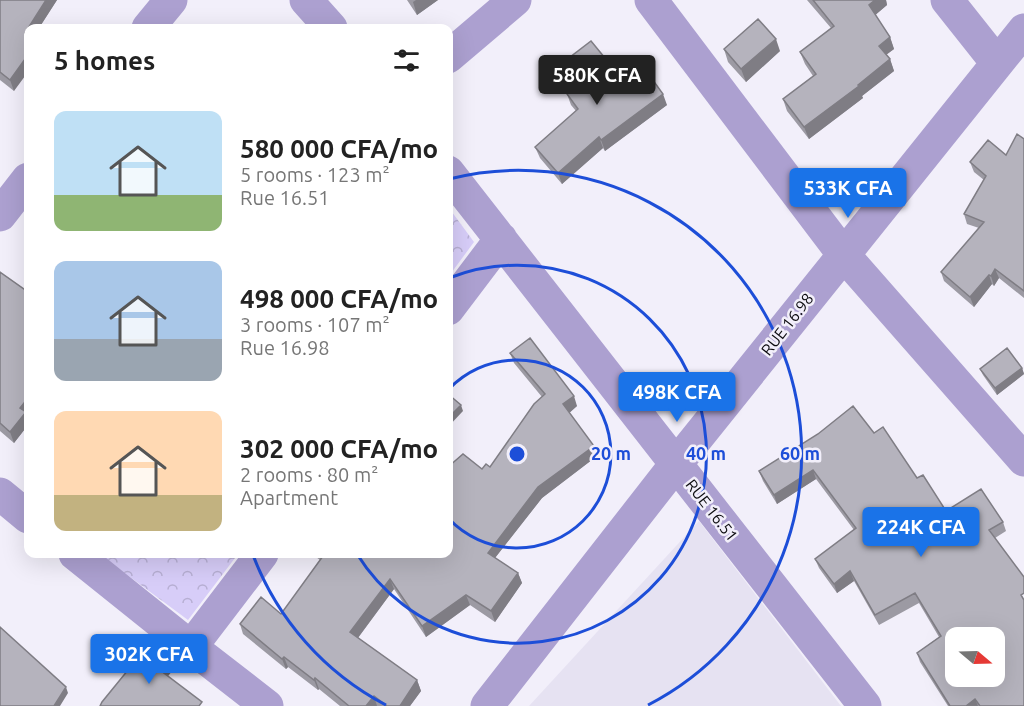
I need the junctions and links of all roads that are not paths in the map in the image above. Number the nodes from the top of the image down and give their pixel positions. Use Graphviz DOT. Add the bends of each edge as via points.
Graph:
graph roads {
  1 [pos="171,0"];
  2 [pos="306,0"];
  3 [pos="515,0"];
  4 [pos="651,0"];
  5 [pos="947,0"];
  6 [pos="151,24"];
  7 [pos="327,24"];
  8 [pos="1024,30"];
  9 [pos="453,53"];
  10 [pos="997,63"];
  11 [pos="453,178"];
  12 [pos="501,240"];
  13 [pos="843,255"];
  14 [pos="453,302"];
  15 [pos="1023,456"];
  16 [pos="676,464"];
  17 [pos="0,494"];
  18 [pos="24,514"];
  19 [pos="80,558"];
  20 [pos="259,558"];
  21 [pos="191,647"];
  22 [pos="267,706"];
  23 [pos="487,706"];
  24 [pos="865,706"];
  1 -- 6 [label="street"];
  2 -- 7 [label="street"];
  3 -- 9 [label="street"];
  4 -- 13 [label="street"];
  5 -- 10 [label="street"];
  8 -- 10 [label="street, RUE 16.98"];
  10 -- 13 [label="street, RUE 16.98"];
  11 -- 12 [label="street, RUE 16.51"];
  12 -- 14 [label="street"];
  12 -- 16 [label="street, RUE 16.51"];
  13 -- 15 [label="street"];
  13 -- 16 [label="street, RUE 16.98"];
  16 -- 23 [label="street, RUE 16.98"];
  16 -- 24 [label="street, RUE 16.51"];
  17 -- 18 [label="street"];
  19 -- 21 [label="street"];
  20 -- 21 [label="street"];
  21 -- 22 [label="street"];
}
